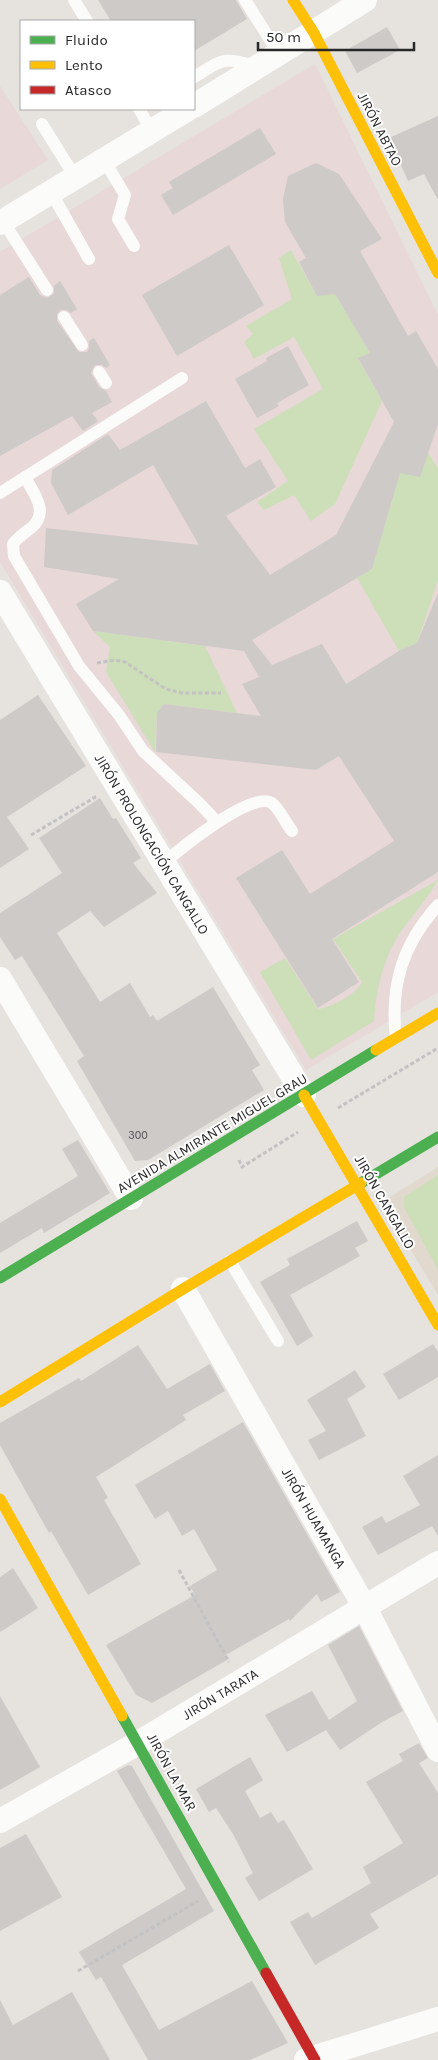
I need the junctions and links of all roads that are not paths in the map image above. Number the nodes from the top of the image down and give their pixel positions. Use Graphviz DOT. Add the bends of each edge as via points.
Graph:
graph roads {
  1 [pos="74,0"];
  2 [pos="245,0"];
  3 [pos="293,0"];
  4 [pos="365,0"];
  5 [pos="86,20"];
  6 [pos="314,33"];
  7 [pos="279,54"];
  8 [pos="258,67"];
  9 [pos="195,76"];
  10 [pos="195,105"];
  11 [pos="141,110"];
  12 [pos="186,110"];
  13 [pos="160,122"];
  14 [pos="42,124"];
  15 [pos="104,160"];
  16 [pos="75,177"];
  17 [pos="51,192"];
  18 [pos="2,222"];
  19 [pos="134,246"];
  20 [pos="89,259"];
  21 [pos="438,273"];
  22 [pos="47,290"];
  23 [pos="64,317"];
  24 [pos="82,345"];
  25 [pos="99,372"];
  26 [pos="182,378"];
  27 [pos="106,384"];
  28 [pos="26,477"];
  29 [pos="0,493"];
  30 [pos="0,592"];
  31 [pos="217,822"];
  32 [pos="292,831"];
  33 [pos="164,862"];
  34 [pos="438,905"];
  35 [pos="0,979"];
  36 [pos="438,1013"];
  37 [pos="396,1038"];
  38 [pos="308,1102"];
  39 [pos="438,1137"];
  40 [pos="359,1186"];
  41 [pos="131,1198"];
  42 [pos="230,1261"];
  43 [pos="0,1278"];
  44 [pos="183,1289"];
  45 [pos="438,1325"];
  46 [pos="278,1341"];
  47 [pos="0,1402"];
  48 [pos="0,1499"];
  49 [pos="438,1564"];
  50 [pos="364,1606"];
  51 [pos="138,1743"];
  52 [pos="438,1750"];
  53 [pos="0,1821"];
  54 [pos="438,2019"];
  55 [pos="312,2059"];
  1 -- 5 [label="lane"];
  2 -- 7 [label="lane"];
  3 -- 6 [label="street, JIRÓN ABTAO"];
  4 -- 6 [label="street"];
  6 -- 7 [label="street"];
  6 -- 21 [label="street, JIRÓN ABTAO"];
  7 -- 8 [label="street"];
  8 -- 9 [label="lane" via="234,59 226,60"];
  8 -- 10 [label="street"];
  11 -- 13 [label="lane"];
  12 -- 13 [label="street"];
  13 -- 15 [label="street"];
  14 -- 16 [label="lane"];
  15 -- 16 [label="street"];
  15 -- 19 [label="lane" via="125,195 118,219"];
  16 -- 17 [label="street"];
  17 -- 18 [label="street"];
  17 -- 20 [label="lane"];
  18 -- 22 [label="lane"];
  23 -- 24 [label="lane"];
  25 -- 27 [label="lane"];
  26 -- 28 [label="lane"];
  28 -- 29 [label="lane"];
  28 -- 31 [label="lane" via="39,503 40,517 16,540 12,553 79,666 144,751"];
  30 -- 33 [label="street, JIRÓN PROLONGACIÓN CANGALLO"];
  31 -- 32 [label="lane" via="249,804 264,801 273,803"];
  31 -- 33 [label="lane"];
  33 -- 38 [label="street, JIRÓN PROLONGACIÓN CANGALLO"];
  34 -- 37 [label="lane" via="410,942 400,968 394,995"];
  35 -- 41 [label="street"];
  36 -- 37 [label="street, AVENIDA ALMIRANTE MIGUEL GRAU"];
  37 -- 38 [label="street, AVENIDA ALMIRANTE MIGUEL GRAU"];
  38 -- 40 [label="street, JIRÓN CANGALLO"];
  38 -- 41 [label="street, AVENIDA ALMIRANTE MIGUEL GRAU"];
  39 -- 40 [label="street"];
  40 -- 42 [label="street"];
  40 -- 45 [label="street, JIRÓN CANGALLO"];
  41 -- 43 [label="street, AVENIDA ALMIRANTE MIGUEL GRAU"];
  42 -- 44 [label="street"];
  42 -- 46 [label="lane"];
  44 -- 47 [label="street"];
  44 -- 50 [label="street, JIRÓN HUAMANGA"];
  48 -- 51 [label="street, JIRÓN LA MAR"];
  49 -- 50 [label="street, JIRÓN TARATA"];
  50 -- 51 [label="street, JIRÓN TARATA"];
  50 -- 52 [label="street, JIRÓN HUAMANGA"];
  51 -- 53 [label="street, JIRÓN TARATA"];
  51 -- 55 [label="street, JIRÓN LA MAR"];
  54 -- 55 [label="street"];
}
